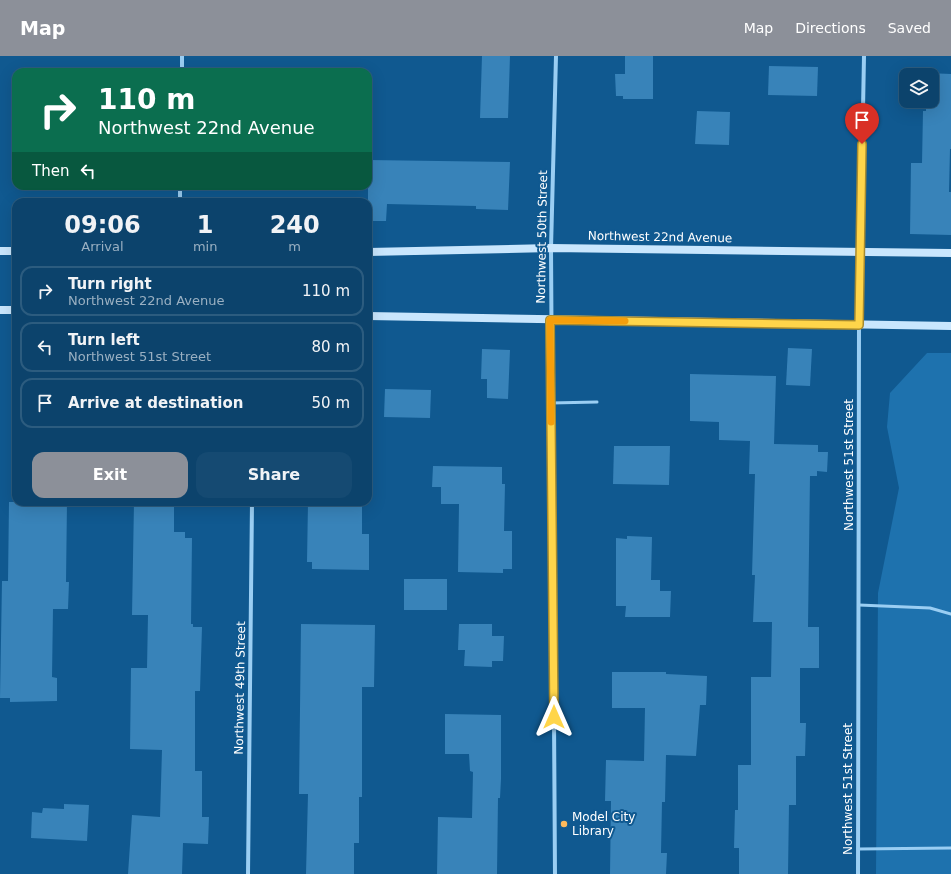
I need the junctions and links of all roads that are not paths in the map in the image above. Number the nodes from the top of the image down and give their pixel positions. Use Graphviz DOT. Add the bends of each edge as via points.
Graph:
graph roads {
  1 [pos="182,56"];
  2 [pos="556,56"];
  3 [pos="864,56"];
  4 [pos="182,68"];
  5 [pos="550,248"];
  6 [pos="0,251"];
  7 [pos="12,251"];
  8 [pos="372,252"];
  9 [pos="860,252"];
  10 [pos="951,253"];
  11 [pos="0,310"];
  12 [pos="12,310"];
  13 [pos="372,316"];
  14 [pos="550,320"];
  15 [pos="859,325"];
  16 [pos="951,326"];
  17 [pos="597,402"];
  18 [pos="551,403"];
  19 [pos="252,506"];
  20 [pos="858,605"];
  21 [pos="951,614"];
  22 [pos="951,848"];
  23 [pos="858,849"];
  24 [pos="248,874"];
  25 [pos="555,874"];
  26 [pos="858,874"];
  1 -- 4 [label="street"];
  2 -- 5 [label="street, Northwest 50th Street"];
  3 -- 9 [label="street, Northwest 51st Street"];
  5 -- 8 [label="main road, Northwest 22nd Avenue"];
  5 -- 9 [label="main road, Northwest 22nd Avenue"];
  5 -- 14 [label="street, Northwest 50th Street"];
  6 -- 7 [label="main road"];
  9 -- 10 [label="main road, Northwest 22nd Avenue"];
  9 -- 15 [label="street, Northwest 51st Street"];
  11 -- 12 [label="main road"];
  13 -- 14 [label="main road"];
  14 -- 15 [label="main road"];
  14 -- 18 [label="street, Northwest 50th Street"];
  15 -- 16 [label="main road"];
  15 -- 20 [label="street, Northwest 51st Street"];
  17 -- 18 [label="lane"];
  18 -- 25 [label="street, Northwest 50th Street"];
  19 -- 24 [label="street, Northwest 49th Street"];
  20 -- 21 [label="lane" via="930,608"];
  20 -- 23 [label="street, Northwest 51st Street"];
  22 -- 23 [label="lane"];
  23 -- 26 [label="street, Northwest 51st Street"];
}
